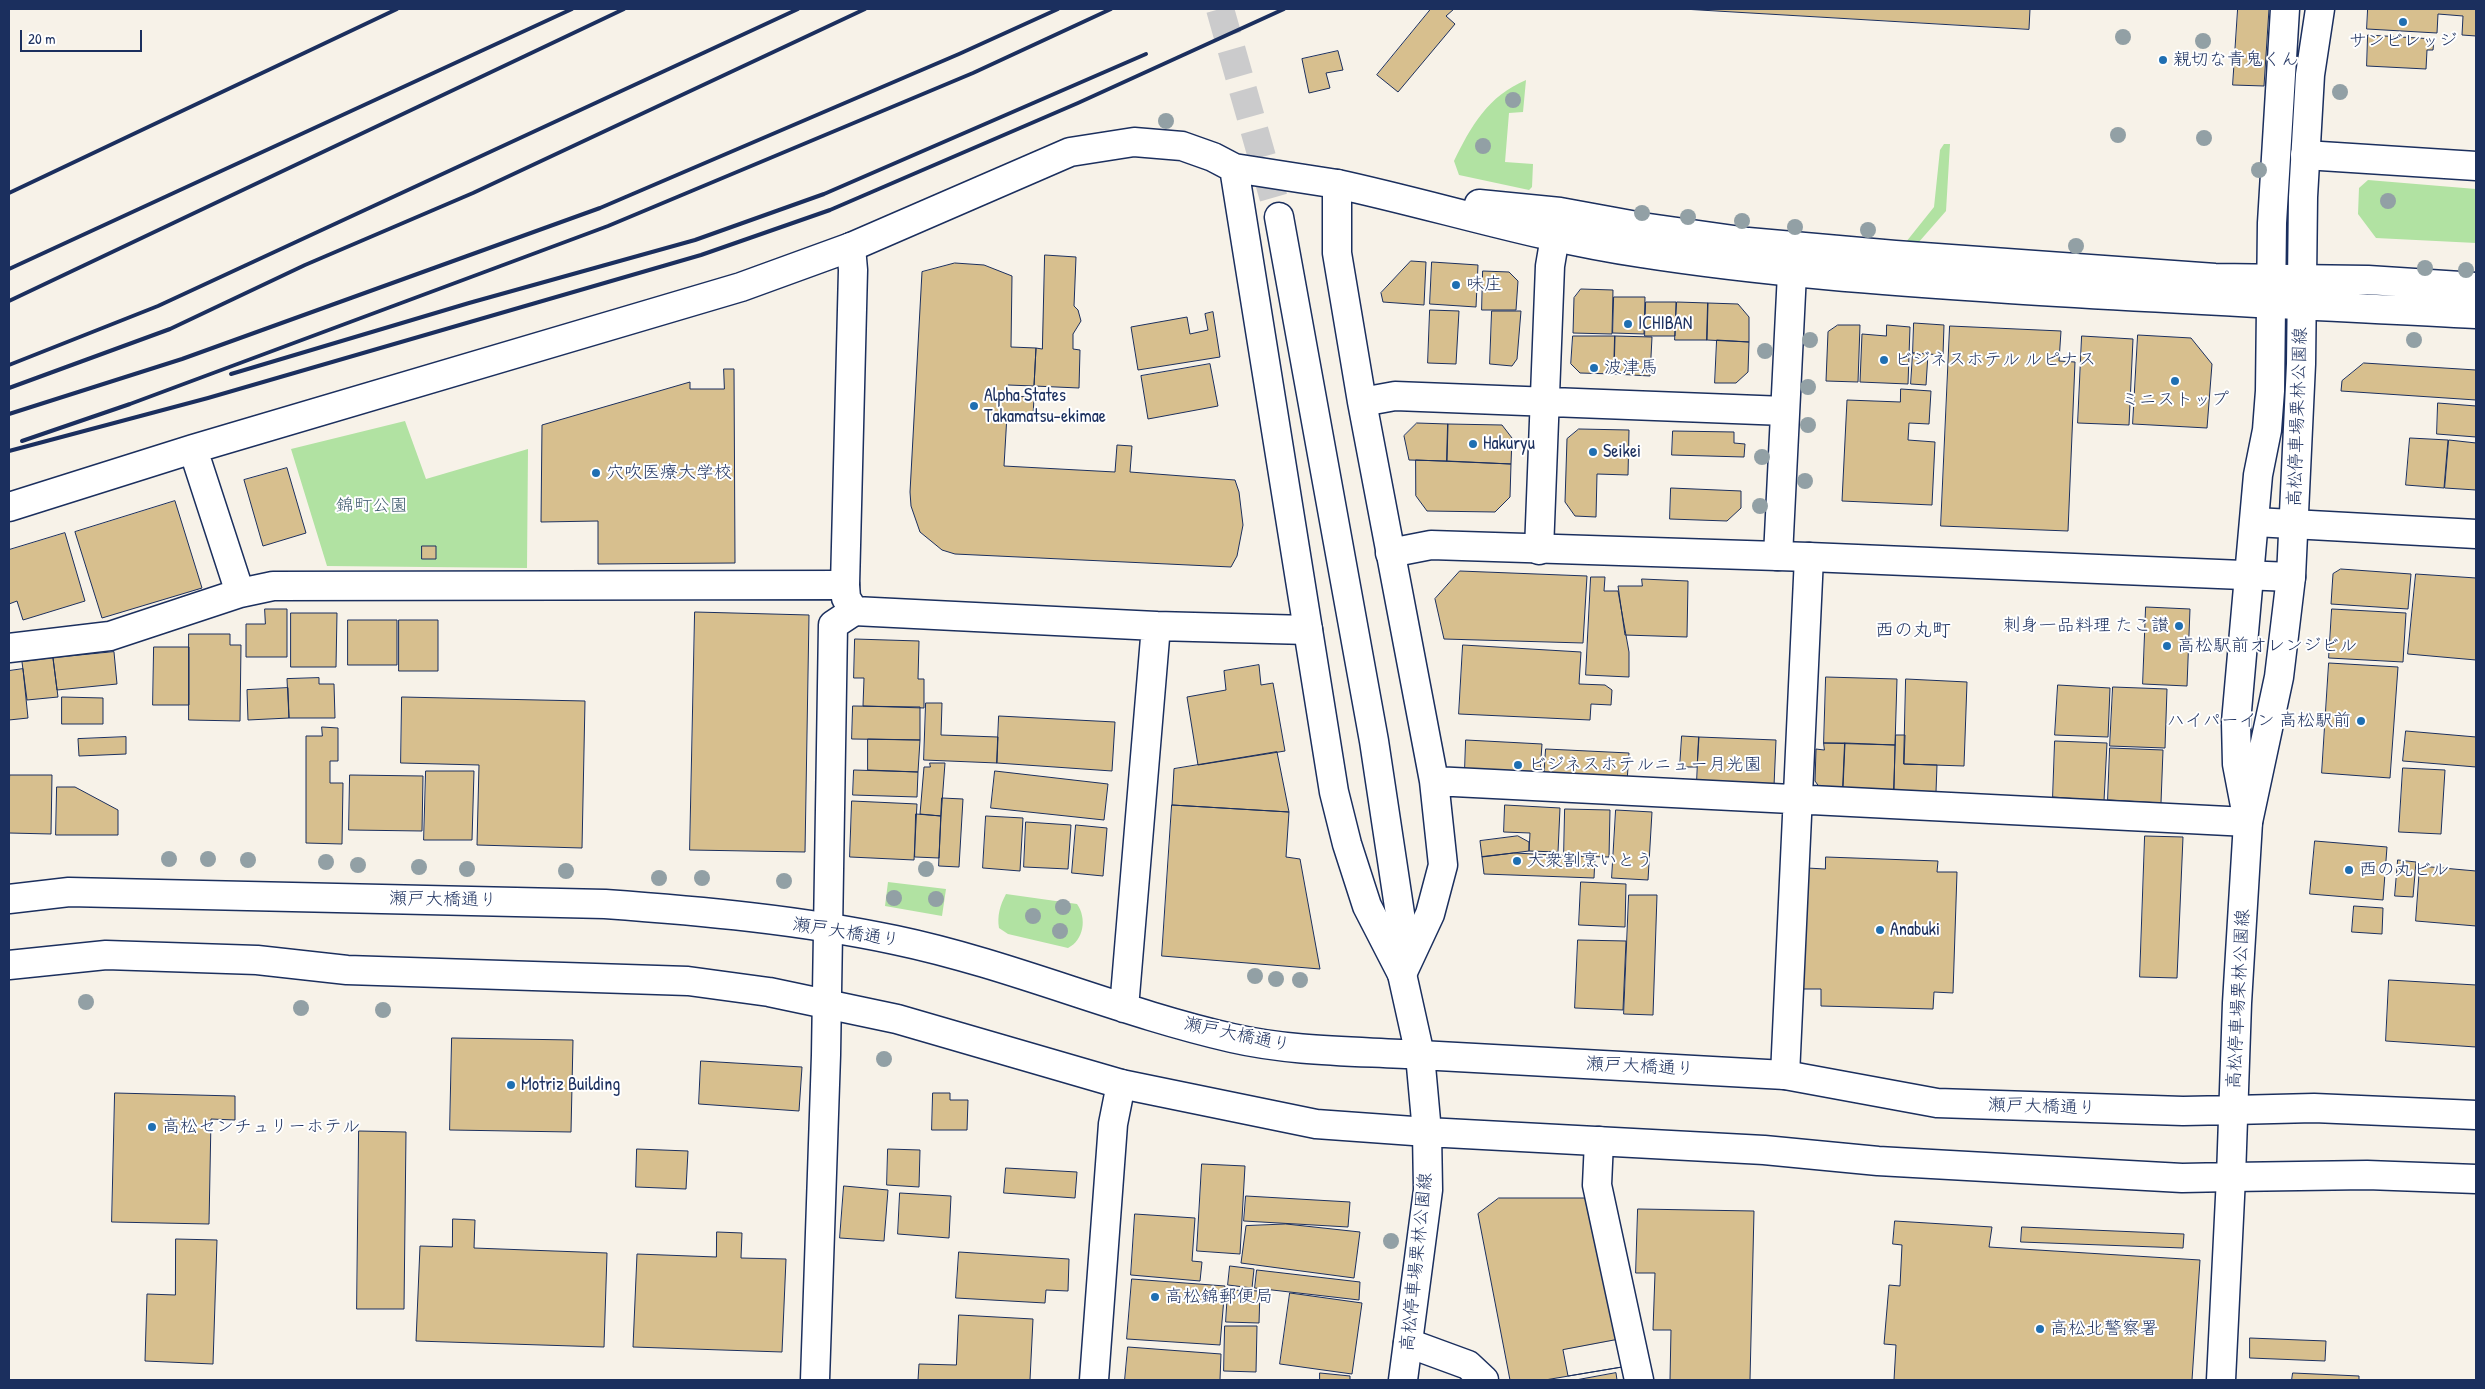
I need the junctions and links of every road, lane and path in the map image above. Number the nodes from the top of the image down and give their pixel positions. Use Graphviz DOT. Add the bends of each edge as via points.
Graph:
graph roads {
  1 [pos="2285,9"];
  2 [pos="2320,9"];
  3 [pos="2305,155"];
  4 [pos="2476,166"];
  5 [pos="1234,168"];
  6 [pos="1337,184"];
  7 [pos="1280,217"];
  8 [pos="1557,225"];
  9 [pos="851,247"];
  10 [pos="1792,273"];
  11 [pos="2476,287"];
  12 [pos="2271,292"];
  13 [pos="2301,293"];
  14 [pos="2476,314"];
  15 [pos="1544,401"];
  16 [pos="1362,402"];
  17 [pos="1785,410"];
  18 [pos="193,449"];
  19 [pos="9,507"];
  20 [pos="2255,522"];
  21 [pos="2294,524"];
  22 [pos="2476,534"];
  23 [pos="1539,550"];
  24 [pos="1390,553"];
  25 [pos="1778,556"];
  26 [pos="1809,557"];
  27 [pos="2250,575"];
  28 [pos="2291,577"];
  29 [pos="845,585"];
  30 [pos="240,593"];
  31 [pos="854,611"];
  32 [pos="1156,626"];
  33 [pos="1308,630"];
  34 [pos="9,648"];
  35 [pos="1434,781"];
  36 [pos="1798,799"];
  37 [pos="2248,822"];
  38 [pos="9,899"];
  39 [pos="826,929"];
  40 [pos="9,965"];
  41 [pos="1402,974"];
  42 [pos="827,1005"];
  43 [pos="1124,1008"];
  44 [pos="1420,1055"];
  45 [pos="1785,1075"];
  46 [pos="1121,1084"];
  47 [pos="2233,1110"];
  48 [pos="2476,1115"];
  49 [pos="1427,1132"];
  50 [pos="1599,1141"];
  51 [pos="2231,1177"];
  52 [pos="2476,1180"];
  53 [pos="1408,1343"];
  54 [pos="815,1380"];
  55 [pos="1094,1380"];
  56 [pos="1403,1380"];
  57 [pos="1484,1380"];
  58 [pos="1639,1380"];
  59 [pos="2221,1380"];
  1 -- 12 [label="street, 高松停車場栗林公園線"];
  2 -- 3 [label="street, 高松停車場栗林公園線" via="2310,76"];
  3 -- 4 [label="street"];
  3 -- 13 [label="street, 高松停車場栗林公園線"];
  5 -- 6 [label="street"];
  5 -- 9 [label="street" via="1182,146 1134,142 1070,152"];
  5 -- 33 [label="street"];
  6 -- 8 [label="street"];
  6 -- 16 [label="street" via="1336,253"];
  7 -- 41 [label="street" via="1392,846 1402,927"];
  8 -- 10 [label="street" via="1640,253"];
  8 -- 12 [label="street" via="1642,227 1895,255 2215,278"];
  8 -- 15 [label="street" via="1550,266"];
  9 -- 18 [label="street" via="741,287"];
  9 -- 29 [label="street"];
  10 -- 12 [label="street" via="1970,287"];
  10 -- 17 [label="street"];
  11 -- 13 [label="street" via="2368,280"];
  12 -- 13 [label="street"];
  12 -- 20 [label="street, 高松停車場栗林公園線" via="2270,391"];
  13 -- 14 [label="street"];
  13 -- 21 [label="street, 高松停車場栗林公園線"];
  15 -- 16 [label="street" via="1395,396"];
  15 -- 17 [label="street"];
  15 -- 23 [label="street"];
  16 -- 24 [label="street"];
  17 -- 25 [label="street"];
  18 -- 19 [label="street"];
  18 -- 30 [label="street"];
  20 -- 21 [label="street"];
  20 -- 27 [label="street, 高松停車場栗林公園線"];
  21 -- 22 [label="street"];
  21 -- 28 [label="street, 高松停車場栗林公園線"];
  23 -- 24 [label="street" via="1431,545"];
  23 -- 25 [label="street"];
  24 -- 35 [label="street"];
  25 -- 26 [label="street"];
  26 -- 27 [label="street"];
  26 -- 36 [label="street"];
  27 -- 28 [label="street"];
  27 -- 37 [label="street, 高松停車場栗林公園線" via="2236,722 2237,764"];
  28 -- 37 [label="street, 高松停車場栗林公園線" via="2279,677"];
  29 -- 30 [label="street" via="273,586"];
  29 -- 31 [label="street" via="846,598"];
  30 -- 34 [label="street" via="110,636"];
  31 -- 32 [label="street"];
  31 -- 39 [label="street" via="833,625"];
  32 -- 33 [label="street"];
  32 -- 43 [label="street"];
  33 -- 41 [label="street" via="1334,792 1347,844 1367,906"];
  35 -- 36 [label="street"];
  35 -- 41 [label="street" via="1443,865 1430,914"];
  36 -- 37 [label="street"];
  36 -- 45 [label="street"];
  37 -- 47 [label="street, 高松停車場栗林公園線"];
  38 -- 39 [label="street, 瀬戸大橋通り" via="69,892 605,904 690,910"];
  39 -- 42 [label="street"];
  39 -- 43 [label="street, 瀬戸大橋通り" via="895,940 965,958"];
  40 -- 42 [label="street" via="106,955 257,960 347,970 688,981 769,992"];
  41 -- 44 [label="street, 高松停車場栗林公園線"];
  42 -- 46 [label="street" via="896,1019"];
  42 -- 54 [label="street"];
  43 -- 44 [label="street, 瀬戸大橋通り" via="1265,1044"];
  44 -- 45 [label="street, 瀬戸大橋通り"];
  44 -- 49 [label="street, 高松停車場栗林公園線"];
  45 -- 47 [label="street, 瀬戸大橋通り" via="1938,1103"];
  46 -- 49 [label="street" via="1316,1124"];
  46 -- 55 [label="street" via="1113,1124"];
  47 -- 48 [label="street, 瀬戸大橋通り" via="2314,1108"];
  47 -- 51 [label="street, 高松停車場栗林公園線"];
  49 -- 50 [label="street"];
  49 -- 53 [label="street, 高松停車場栗林公園線" via="1428,1190"];
  50 -- 51 [label="street" via="1764,1150 1907,1163 2182,1178"];
  50 -- 58 [label="street" via="1598,1185"];
  51 -- 52 [label="street" via="2367,1175"];
  51 -- 59 [label="street, 高松停車場栗林公園線"];
  53 -- 56 [label="street, 高松停車場栗林公園線"];
  53 -- 57 [label="street" via="1468,1364"];
}
